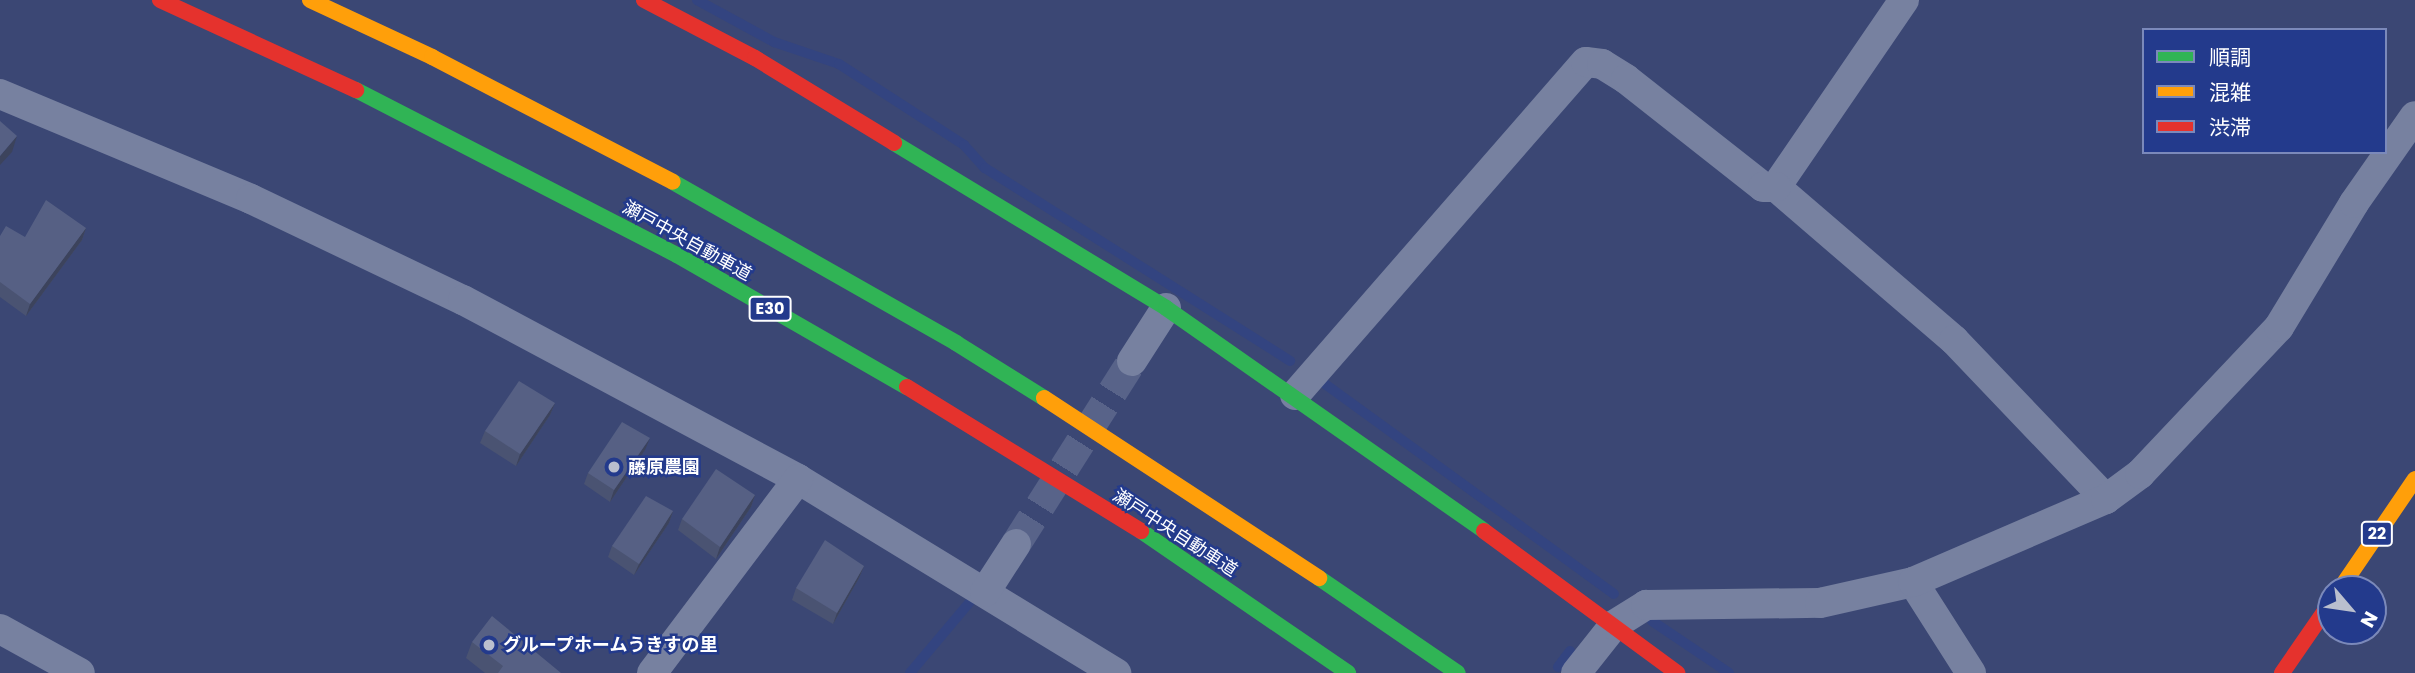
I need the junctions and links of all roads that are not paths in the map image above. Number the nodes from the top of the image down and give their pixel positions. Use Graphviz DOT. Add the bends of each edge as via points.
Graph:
graph roads {
  1 [pos="160,0"];
  2 [pos="310,0"];
  3 [pos="644,0"];
  4 [pos="1904,0"];
  5 [pos="0,94"];
  6 [pos="2415,116"];
  7 [pos="1776,187"];
  8 [pos="1166,309"];
  9 [pos="1132,361"];
  10 [pos="1295,395"];
  11 [pos="798,479"];
  12 [pos="2415,479"];
  13 [pos="2106,499"];
  14 [pos="1016,544"];
  15 [pos="2350,575"];
  16 [pos="1913,582"];
  17 [pos="985,592"];
  18 [pos="2317,622"];
  19 [pos="1614,625"];
  20 [pos="0,629"];
  21 [pos="80,673"];
  22 [pos="652,673"];
  23 [pos="1116,673"];
  24 [pos="1348,673"];
  25 [pos="1458,673"];
  26 [pos="1576,673"];
  27 [pos="1676,673"];
  28 [pos="1971,673"];
  29 [pos="2282,673"];
  1 -- 24 [label="main road, 瀬戸中央自動車道 / E30" via="403,113 677,255 923,396 1124,521"];
  2 -- 25 [label="main road" via="432,57 709,201 956,343 1166,475"];
  3 -- 8 [label="main road" via="755,58"];
  4 -- 7 [label="street"];
  5 -- 11 [label="street" via="251,200 463,300"];
  6 -- 13 [label="street" via="2354,203 2279,327 2140,474"];
  7 -- 10 [label="street" via="1763,187 1626,79 1602,64 1586,62"];
  7 -- 13 [label="street" via="1954,340"];
  8 -- 9 [label="street"];
  8 -- 10 [label="main road"];
  10 -- 19 [label="main road"];
  11 -- 17 [label="street"];
  11 -- 22 [label="street"];
  12 -- 15 [label="main road, 22"];
  13 -- 16 [label="street"];
  14 -- 17 [label="street"];
  16 -- 19 [label="street" via="1820,603 1646,605"];
  16 -- 28 [label="street"];
  17 -- 23 [label="street"];
  18 -- 29 [label="main road"];
  19 -- 26 [label="street"];
  19 -- 27 [label="main road"];
  20 -- 21 [label="street"];
}
